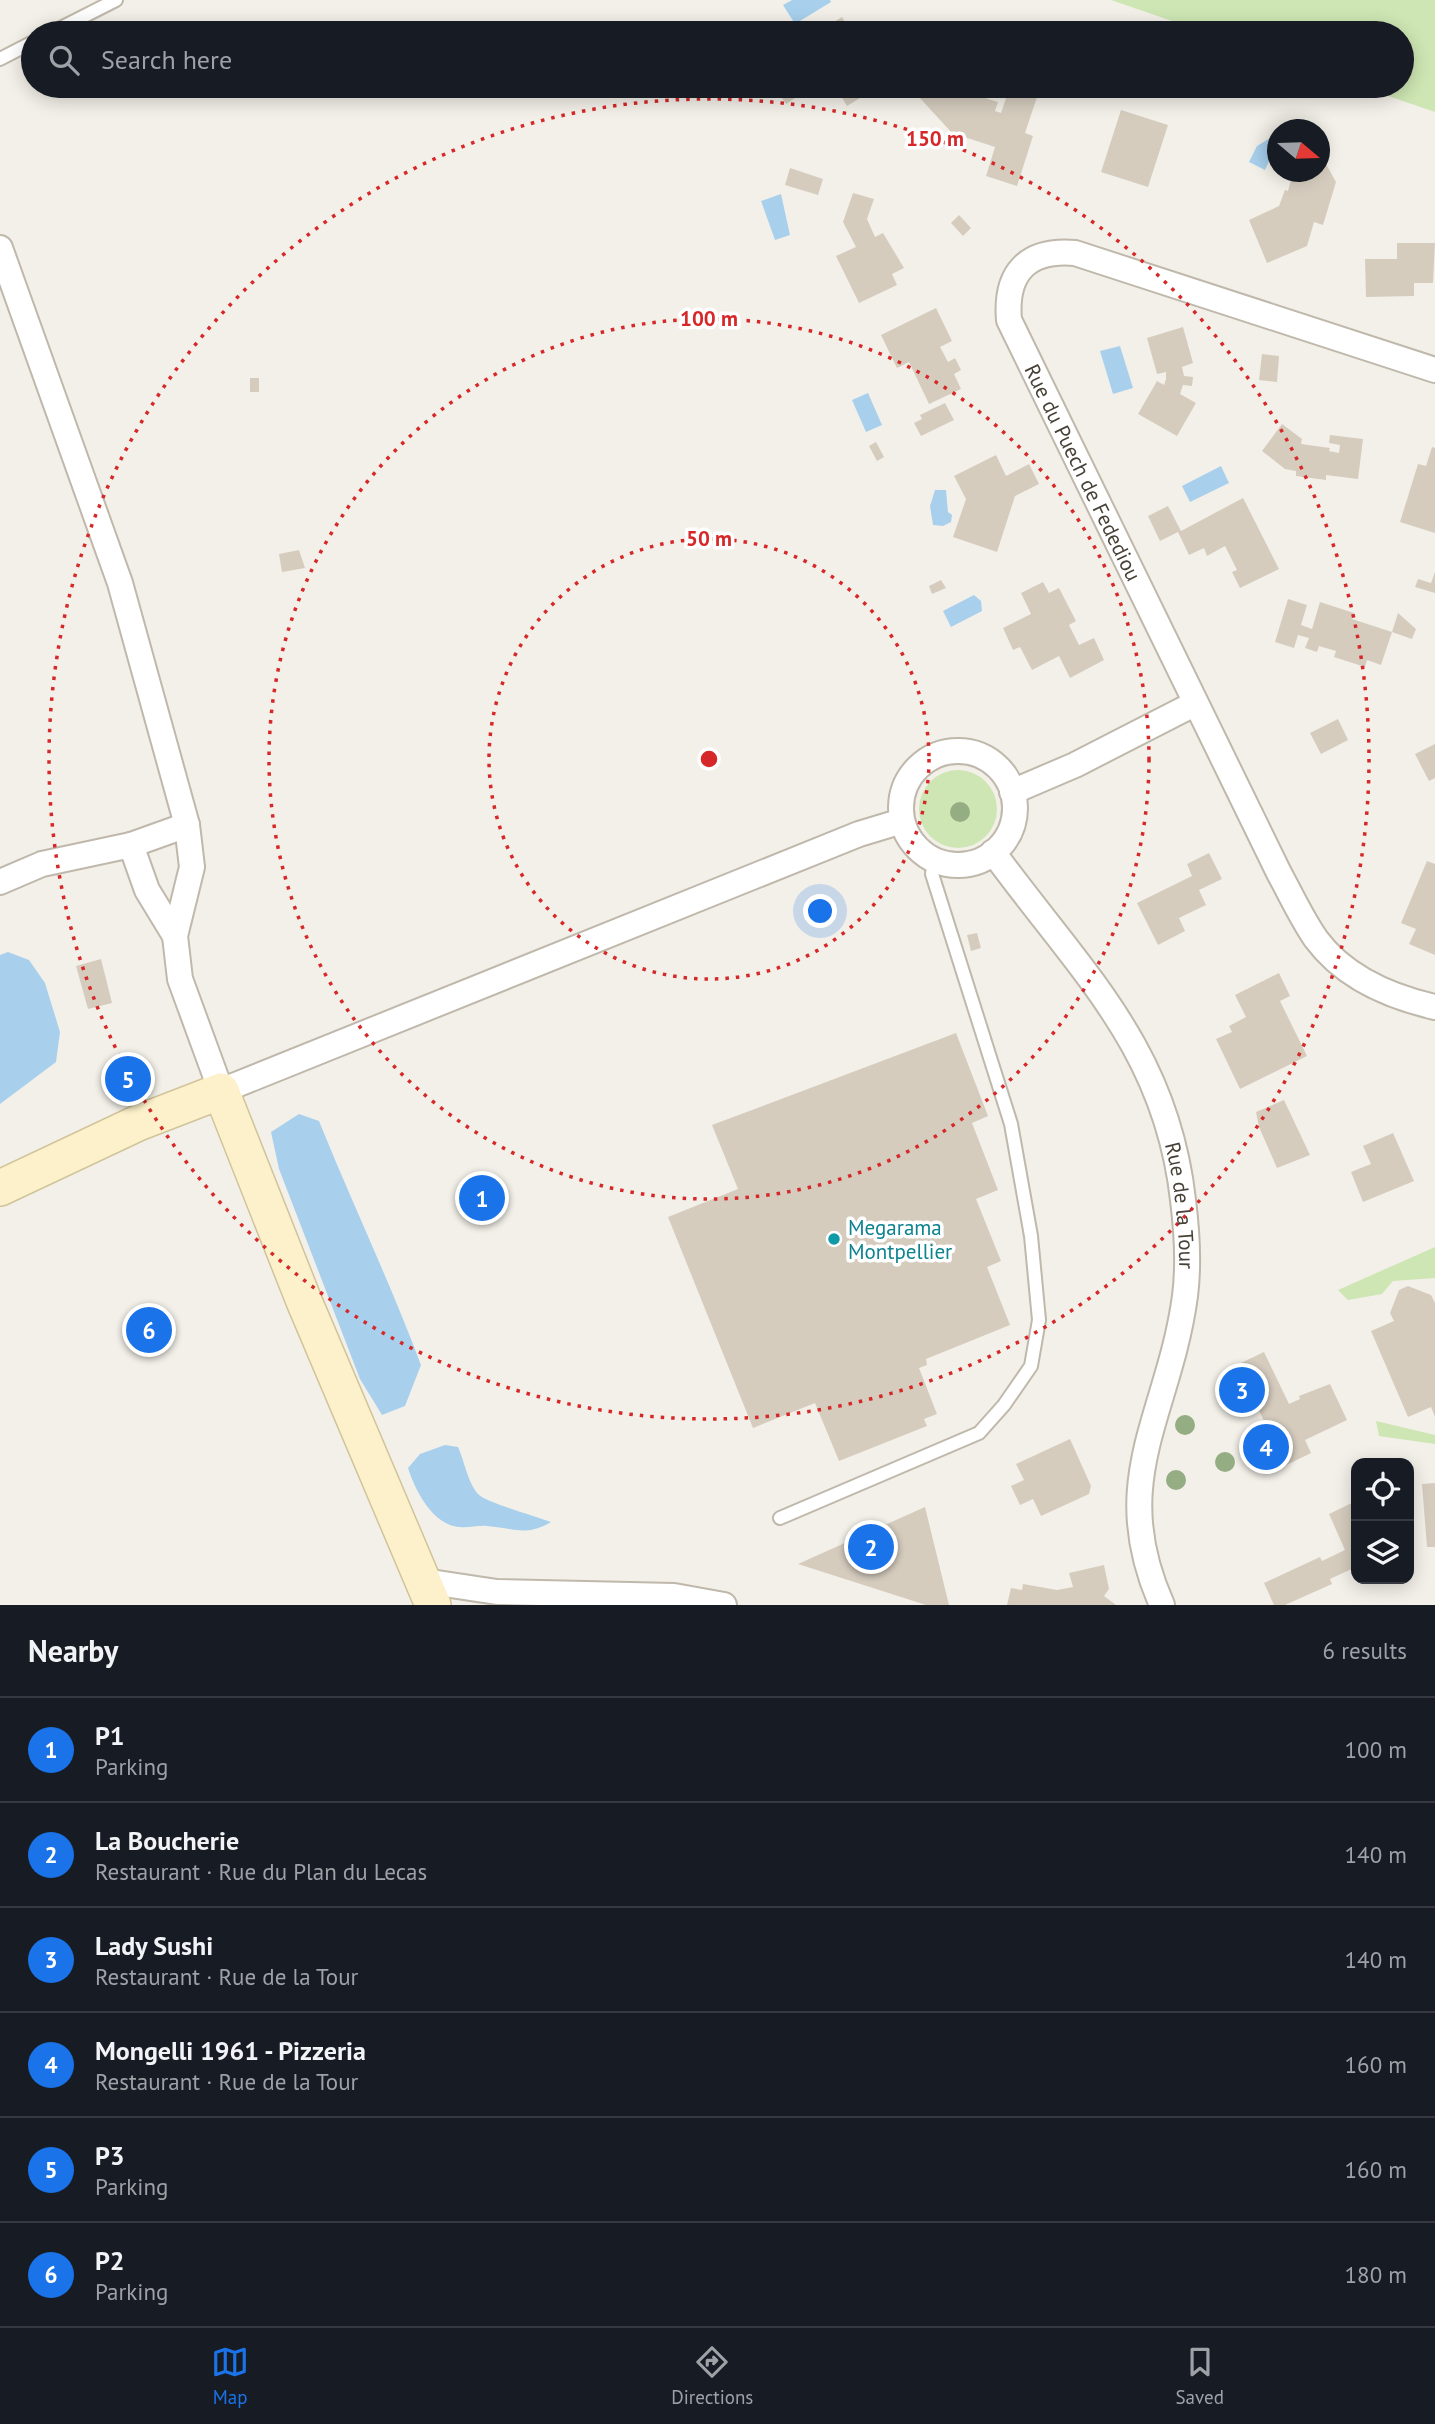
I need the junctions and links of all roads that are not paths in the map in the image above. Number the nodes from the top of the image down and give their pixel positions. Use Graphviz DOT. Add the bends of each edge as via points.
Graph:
graph roads {
  1 [pos="116,0"];
  2 [pos="75,21"];
  3 [pos="21,48"];
  4 [pos="0,59"];
  5 [pos="0,248"];
  6 [pos="1435,370"];
  7 [pos="1194,704"];
  8 [pos="1012,792"];
  9 [pos="902,821"];
  10 [pos="187,825"];
  11 [pos="131,845"];
  12 [pos="993,852"];
  13 [pos="934,860"];
  14 [pos="0,882"];
  15 [pos="175,936"];
  16 [pos="1435,1007"];
  17 [pos="221,1091"];
  18 [pos="0,1188"];
  19 [pos="780,1518"];
  20 [pos="428,1593"];
  21 [pos="724,1605"];
  22 [pos="1162,1605"];
  1 -- 2 [label="lane"];
  3 -- 4 [label="lane"];
  5 -- 10 [label="street" via="120,583"];
  6 -- 7 [label="street, Rue du Puech de Fedediou" via="1075,253 1043,254 1016,275 1008,296 1009,320"];
  7 -- 8 [label="street"];
  7 -- 16 [label="street, Rue du Puech de Fedediou" via="1317,940 1356,976 1384,992"];
  8 -- 9 [label="street" via="998,767 982,757 964,751 938,754 912,774 901,804"];
  8 -- 12 [label="street" via="1011,829"];
  9 -- 13 [label="street" via="910,840"];
  9 -- 17 [label="street" via="859,834"];
  10 -- 11 [label="street"];
  10 -- 15 [label="street" via="192,867"];
  11 -- 14 [label="street" via="42,864"];
  11 -- 15 [label="street" via="147,890"];
  12 -- 13 [label="street" via="965,864"];
  12 -- 22 [label="street, Rue de la Tour" via="1104,996 1139,1051 1166,1112 1179,1161 1187,1252 1185,1296 1139,1486 1144,1559"];
  13 -- 19 [label="lane" via="932,874 1011,1124 1031,1236 1039,1320 1031,1366 979,1433"];
  15 -- 17 [label="street" via="180,979"];
  17 -- 18 [label="street" via="138,1123"];
  17 -- 20 [label="street"];
  20 -- 21 [label="street" via="674,1596"];
}
